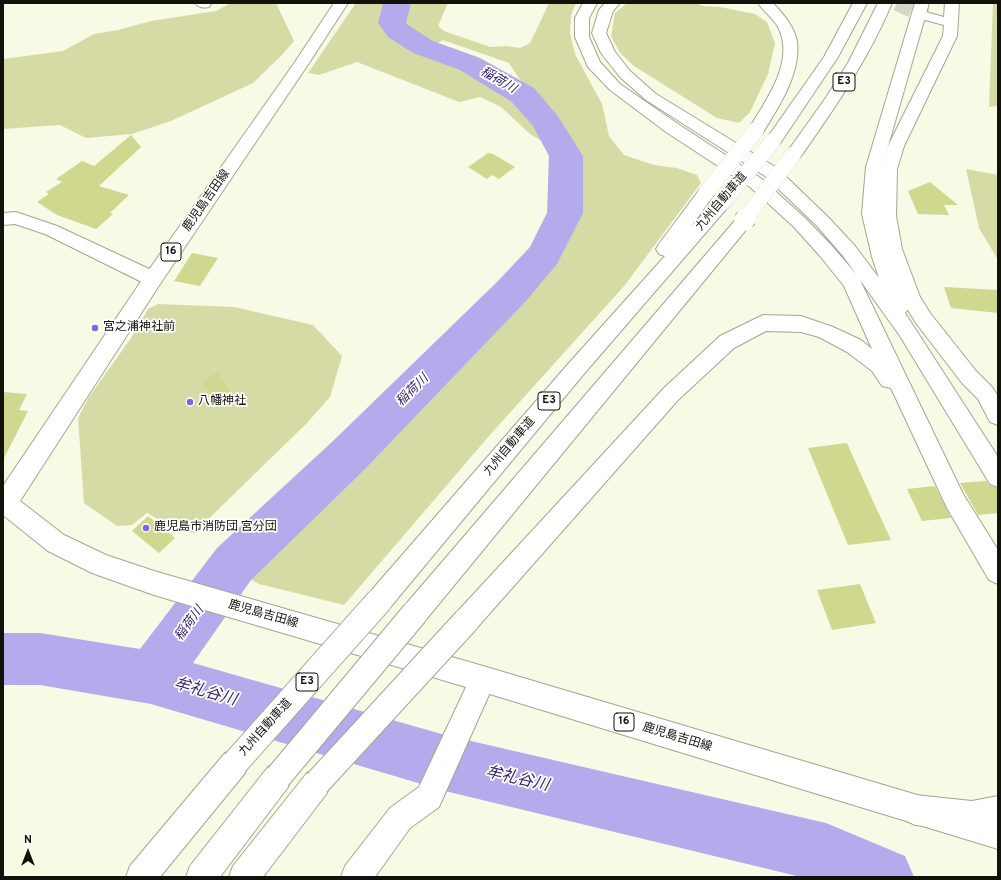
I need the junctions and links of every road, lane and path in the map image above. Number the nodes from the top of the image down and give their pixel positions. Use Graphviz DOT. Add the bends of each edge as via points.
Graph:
graph roads {
  1 [pos="341,3"];
  2 [pos="590,3"];
  3 [pos="613,3"];
  4 [pos="764,3"];
  5 [pos="860,3"];
  6 [pos="884,3"];
  7 [pos="952,3"];
  8 [pos="924,9"];
  9 [pos="951,23"];
  10 [pos="714,198"];
  11 [pos="3,218"];
  12 [pos="153,279"];
  13 [pos="907,332"];
  14 [pos="998,416"];
  15 [pos="923,431"];
  16 [pos="998,477"];
  17 [pos="4,503"];
  18 [pos="998,572"];
  19 [pos="483,679"];
  20 [pos="915,810"];
  21 [pos="998,811"];
  22 [pos="998,834"];
  23 [pos="140,877"];
  24 [pos="201,877"];
  25 [pos="244,877"];
  26 [pos="356,877"];
  1 -- 12 [label="main road, 鹿児島吉田線 / 16"];
  2 -- 15 [label="main road" via="582,18 582,36 593,64 614,87 756,183 826,251 852,283"];
  3 -- 13 [label="main road" via="606,10 599,33 608,53 625,74 651,96 771,172 849,251"];
  4 -- 10 [label="main road, bridge" via="775,12 787,30 790,44 785,76 756,130"];
  5 -- 10 [label="main road, 九州自動車道 / E3, bridge" via="829,60 773,141"];
  6 -- 24 [label="main road, E3, bridge" via="876,25 828,108 744,221 278,777"];
  7 -- 9 [label="main road"];
  8 -- 9 [label="main road"];
  8 -- 13 [label="main road" via="874,167 871,214 881,257"];
  9 -- 14 [label="main road" via="950,36 896,146 889,169 887,216 894,249 911,299 969,377 984,392"];
  10 -- 23 [label="main road, 九州自動車道 / E3, bridge" via="576,369 379,601 235,762"];
  11 -- 12 [label="main road" via="16,218 50,230"];
  12 -- 17 [label="main road, 鹿児島吉田線 / 16"];
  13 -- 16 [label="main road"];
  15 -- 18 [label="main road" via="955,501"];
  15 -- 25 [label="main road, bridge" via="879,365 854,346 826,332 801,324 763,323 727,342 671,394 317,783"];
  17 -- 19 [label="main road, 鹿児島吉田線 / 16" via="56,543 101,565 154,583"];
  19 -- 20 [label="main road, 鹿児島吉田線 / 16"];
  19 -- 26 [label="main road" via="429,797 400,818"];
  20 -- 21 [label="main road" via="972,816"];
  20 -- 22 [label="main road, 鹿児島吉田線 / 16"];
}
